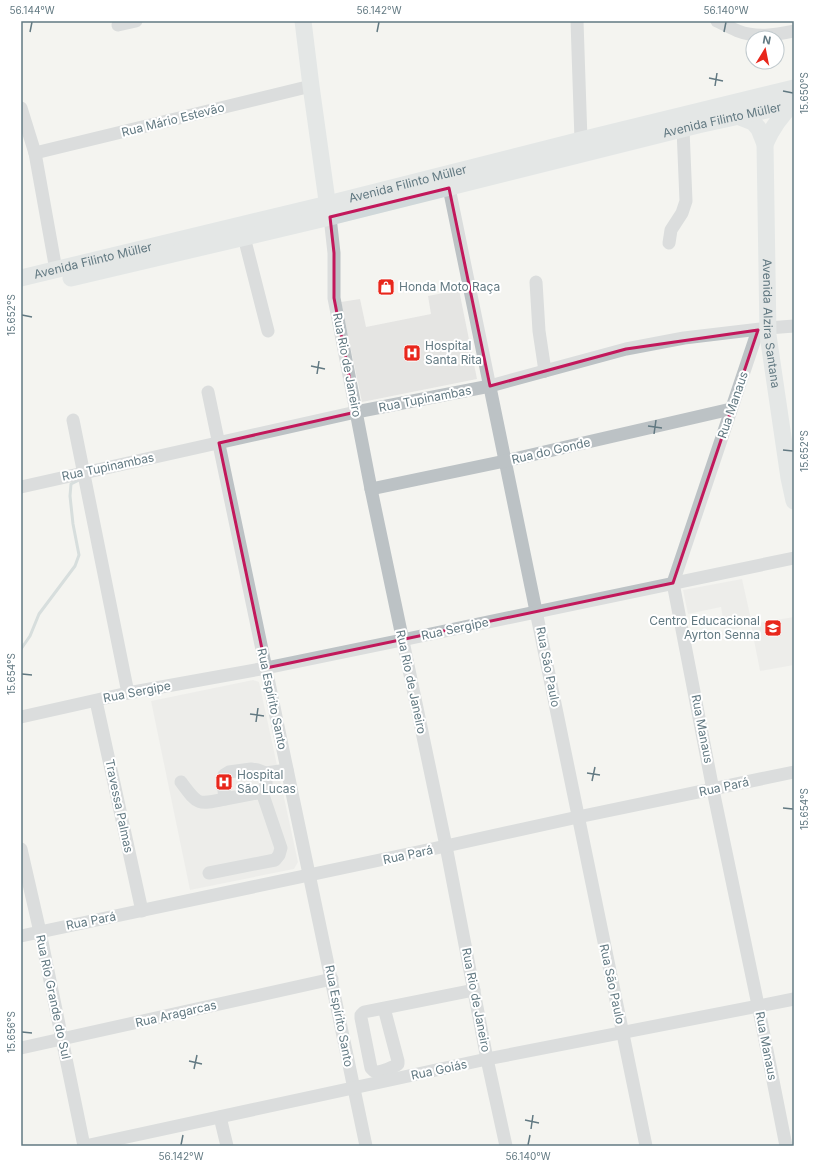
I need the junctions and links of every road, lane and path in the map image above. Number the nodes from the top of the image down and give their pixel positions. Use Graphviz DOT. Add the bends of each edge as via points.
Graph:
graph roads {
  1 [pos="136,21"];
  2 [pos="303,21"];
  3 [pos="577,21"];
  4 [pos="717,21"];
  5 [pos="118,25"];
  6 [pos="794,31"];
  7 [pos="311,86"];
  8 [pos="794,100"];
  9 [pos="21,108"];
  10 [pos="740,117"];
  11 [pos="683,129"];
  12 [pos="581,140"];
  13 [pos="765,144"];
  14 [pos="35,153"];
  15 [pos="449,188"];
  16 [pos="323,210"];
  17 [pos="244,238"];
  18 [pos="669,243"];
  19 [pos="56,270"];
  20 [pos="21,278"];
  21 [pos="536,282"];
  22 [pos="21,290"];
  23 [pos="794,326"];
  24 [pos="763,329"];
  25 [pos="268,331"];
  26 [pos="545,371"];
  27 [pos="490,386"];
  28 [pos="208,392"];
  29 [pos="731,409"];
  30 [pos="356,412"];
  31 [pos="73,420"];
  32 [pos="219,443"];
  33 [pos="505,461"];
  34 [pos="83,473"];
  35 [pos="791,477"];
  36 [pos="21,487"];
  37 [pos="371,490"];
  38 [pos="794,501"];
  39 [pos="794,558"];
  40 [pos="673,583"];
  41 [pos="537,612"];
  42 [pos="402,640"];
  43 [pos="266,668"];
  44 [pos="128,694"];
  45 [pos="96,701"];
  46 [pos="21,717"];
  47 [pos="287,770"];
  48 [pos="794,772"];
  49 [pos="266,773"];
  50 [pos="181,782"];
  51 [pos="714,790"];
  52 [pos="262,792"];
  53 [pos="226,799"];
  54 [pos="578,817"];
  55 [pos="446,846"];
  56 [pos="21,849"];
  57 [pos="209,873"];
  58 [pos="309,876"];
  59 [pos="142,911"];
  60 [pos="40,932"];
  61 [pos="21,936"];
  62 [pos="332,979"];
  63 [pos="474,990"];
  64 [pos="794,998"];
  65 [pos="758,1005"];
  66 [pos="384,1008"];
  67 [pos="622,1033"];
  68 [pos="62,1039"];
  69 [pos="21,1048"];
  70 [pos="487,1059"];
  71 [pos="353,1088"];
  72 [pos="220,1117"];
  73 [pos="84,1146"];
  74 [pos="227,1146"];
  75 [pos="366,1146"];
  76 [pos="506,1146"];
  77 [pos="646,1146"];
  78 [pos="786,1146"];
  1 -- 5 [label="street"];
  2 -- 7 [label="main road"];
  3 -- 12 [label="street"];
  4 -- 6 [label="street" via="739,31 761,36"];
  7 -- 14 [label="street, Rua Mário Estevão"];
  7 -- 16 [label="main road"];
  8 -- 10 [label="main road, Avenida Filinto Müller"];
  8 -- 12 [label="main road, Avenida Filinto Müller"];
  8 -- 13 [label="main road, Avenida Alzira Santana" via="778,119"];
  9 -- 14 [label="street"];
  10 -- 11 [label="main road, Avenida Filinto Müller"];
  10 -- 13 [label="main road, Avenida Alzira Santana" via="753,122"];
  11 -- 15 [label="main road, Avenida Filinto Müller"];
  11 -- 18 [label="street" via="686,201 671,230"];
  12 -- 16 [label="main road, Avenida Filinto Müller"];
  13 -- 24 [label="main road, Avenida Alzira Santana"];
  14 -- 19 [label="street"];
  15 -- 16 [label="main road, Avenida Filinto Müller"];
  15 -- 27 [label="street, Rua São Paulo"];
  16 -- 17 [label="main road, Avenida Filinto Müller"];
  16 -- 19 [label="main road, Avenida Filinto Müller"];
  16 -- 30 [label="street, Rua Rio de Janeiro" via="334,253 334,298"];
  17 -- 22 [label="main road, Avenida Filinto Müller"];
  17 -- 25 [label="street"];
  19 -- 20 [label="main road, Avenida Filinto Müller"];
  21 -- 26 [label="street"];
  23 -- 24 [label="street, Rua Tupinambas"];
  24 -- 26 [label="street, Rua Tupinambas" via="684,338 626,349"];
  24 -- 29 [label="street, Rua Manaus"];
  24 -- 35 [label="main road, Avenida Alzira Santana"];
  26 -- 27 [label="street, Rua Tupinambas"];
  27 -- 30 [label="street, Rua Tupinambas"];
  27 -- 33 [label="street, Rua São Paulo"];
  28 -- 32 [label="street, Rua Espírito Santo"];
  29 -- 33 [label="street, Rua do Gonde"];
  29 -- 40 [label="street, Rua Manaus"];
  30 -- 32 [label="street, Rua Tupinambas"];
  30 -- 37 [label="street, Rua Rio de Janeiro"];
  31 -- 34 [label="street"];
  32 -- 34 [label="street, Rua Tupinambas"];
  32 -- 43 [label="street, Rua Espírito Santo"];
  33 -- 37 [label="street, Rua do Gonde"];
  33 -- 41 [label="street, Rua São Paulo"];
  34 -- 36 [label="street, Rua Tupinambas"];
  34 -- 44 [label="street"];
  35 -- 38 [label="main road, Avenida Alzira Santana"];
  37 -- 42 [label="street, Rua Rio de Janeiro"];
  39 -- 40 [label="street, Rua Sergipe"];
  40 -- 41 [label="street, Rua Sergipe"];
  40 -- 51 [label="street, Rua Manaus"];
  41 -- 42 [label="street, Rua Sergipe"];
  41 -- 54 [label="street, Rua São Paulo"];
  42 -- 43 [label="street, Rua Sergipe"];
  42 -- 55 [label="street, Rua Rio de Janeiro"];
  43 -- 44 [label="street, Rua Sergipe"];
  43 -- 47 [label="street, Rua Espírito Santo"];
  44 -- 45 [label="street, Rua Sergipe"];
  45 -- 46 [label="street, Rua Sergipe"];
  45 -- 59 [label="street, Travessa Palmas"];
  47 -- 49 [label="street"];
  47 -- 58 [label="street, Rua Espírito Santo"];
  48 -- 51 [label="street, Rua Pará"];
  49 -- 52 [label="street" via="266,786"];
  49 -- 53 [label="street" via="251,769 224,775 222,782"];
  50 -- 53 [label="street" via="199,802"];
  51 -- 54 [label="street, Rua Pará"];
  51 -- 65 [label="street, Rua Manaus"];
  52 -- 53 [label="street"];
  52 -- 57 [label="street" via="281,848 279,855 275,860"];
  54 -- 55 [label="street, Rua Pará"];
  54 -- 67 [label="street, Rua São Paulo"];
  55 -- 58 [label="street, Rua Pará"];
  55 -- 63 [label="street, Rua Rio de Janeiro"];
  56 -- 60 [label="street, Rua Rio Grande do Sul"];
  58 -- 59 [label="street, Rua Pará"];
  58 -- 62 [label="street, Rua Espírito Santo"];
  59 -- 60 [label="street, Rua Pará"];
  60 -- 61 [label="street, Rua Pará"];
  60 -- 68 [label="street, Rua Rio Grande do Sul"];
  62 -- 68 [label="street, Rua Aragarcas"];
  62 -- 71 [label="street, Rua Espírito Santo"];
  63 -- 66 [label="street"];
  63 -- 70 [label="street, Rua Rio de Janeiro"];
  64 -- 65 [label="street, Rua Goiás"];
  65 -- 67 [label="street, Rua Goiás"];
  65 -- 78 [label="street, Rua Manaus"];
  66 -- 66 [label="street" via="398,1064 377,1072 371,1068 361,1015"];
  67 -- 70 [label="street, Rua Goiás"];
  67 -- 77 [label="street, Rua São Paulo"];
  68 -- 69 [label="street, Rua Aragarcas"];
  68 -- 73 [label="street, Rua Rio Grande do Sul"];
  70 -- 71 [label="street, Rua Goiás"];
  70 -- 76 [label="street, Rua Rio de Janeiro"];
  71 -- 72 [label="street, Rua Goiás"];
  71 -- 75 [label="street, Rua Espírito Santo"];
  72 -- 73 [label="street, Rua Goiás"];
  72 -- 74 [label="street"];
}
